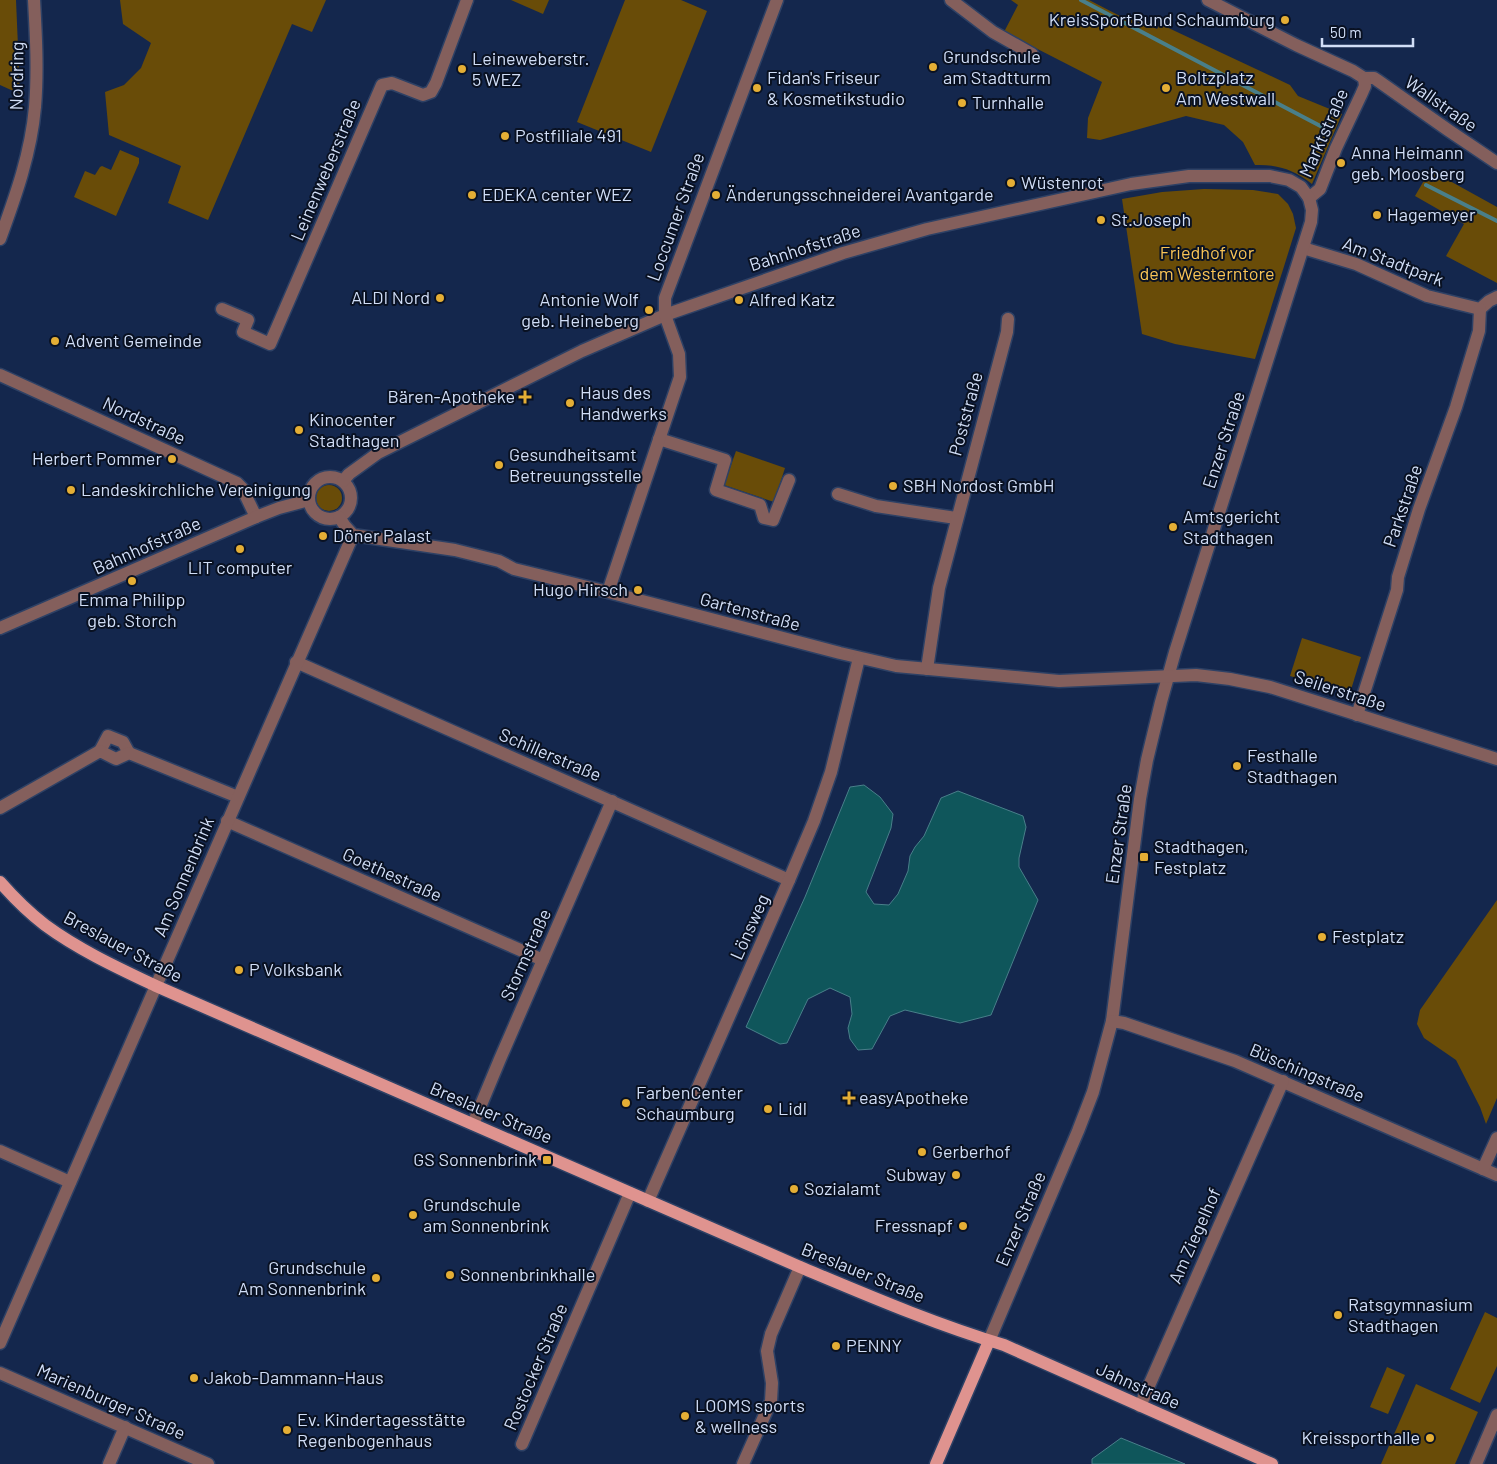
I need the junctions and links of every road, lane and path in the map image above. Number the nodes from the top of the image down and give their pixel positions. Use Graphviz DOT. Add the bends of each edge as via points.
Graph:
graph roads {
  1 [pos="34,0"];
  2 [pos="467,0"];
  3 [pos="777,0"];
  4 [pos="951,0"];
  5 [pos="1208,0"];
  6 [pos="1032,54"];
  7 [pos="1364,78"];
  8 [pos="1497,163"];
  9 [pos="1308,198"];
  10 [pos="0,239"];
  11 [pos="1303,248"];
  12 [pos="1497,297"];
  13 [pos="222,309"];
  14 [pos="1480,309"];
  15 [pos="665,314"];
  16 [pos="1008,319"];
  17 [pos="0,375"];
  18 [pos="659,439"];
  19 [pos="789,480"];
  20 [pos="343,481"];
  21 [pos="838,494"];
  22 [pos="309,500"];
  23 [pos="256,517"];
  24 [pos="339,517"];
  25 [pos="956,518"];
  26 [pos="353,535"];
  27 [pos="608,592"];
  28 [pos="0,628"];
  29 [pos="859,658"];
  30 [pos="296,662"];
  31 [pos="927,669"];
  32 [pos="1168,676"];
  33 [pos="1357,715"];
  34 [pos="100,751"];
  35 [pos="129,753"];
  36 [pos="1497,759"];
  37 [pos="238,797"];
  38 [pos="612,801"];
  39 [pos="0,808"];
  40 [pos="227,821"];
  41 [pos="790,880"];
  42 [pos="0,882"];
  43 [pos="543,960"];
  44 [pos="156,986"];
  45 [pos="1112,1021"];
  46 [pos="1283,1081"];
  47 [pos="473,1124"];
  48 [pos="1497,1138"];
  49 [pos="0,1151"];
  50 [pos="1483,1169"];
  51 [pos="1497,1175"];
  52 [pos="70,1182"];
  53 [pos="630,1193"];
  54 [pos="648,1201"];
  55 [pos="800,1267"];
  56 [pos="5,1316"];
  57 [pos="989,1341"];
  58 [pos="0,1343"];
  59 [pos="0,1373"];
  60 [pos="1140,1406"];
  61 [pos="1497,1416"];
  62 [pos="125,1427"];
  63 [pos="522,1444"];
  64 [pos="109,1464"];
  65 [pos="208,1464"];
  66 [pos="743,1464"];
  67 [pos="936,1464"];
  68 [pos="1272,1464"];
  69 [pos="1476,1464"];
  1 -- 10 [label="street, Nordring" via="37,69 31,138 16,196"];
  2 -- 13 [label="street, Leinenweberstraße" via="431,92 422,95 392,83 382,85 270,344 243,332 248,320"];
  3 -- 15 [label="street, Loccumer Straße" via="671,280 665,298"];
  4 -- 6 [label="street" via="993,32"];
  5 -- 7 [label="street, Wallstraße"];
  7 -- 8 [label="street, Wallstraße" via="1374,78"];
  7 -- 9 [label="street, Marktstraße" via="1361,95 1320,189"];
  9 -- 11 [label="street, Enzer Straße" via="1311,222"];
  9 -- 15 [label="street, Bahnhofstraße" via="1301,187 1289,180 1270,176 1189,176 1132,184 887,240"];
  11 -- 14 [label="street, Am Stadtpark" via="1356,264 1428,296"];
  11 -- 32 [label="street, Enzer Straße"];
  12 -- 14 [label="street"];
  14 -- 33 [label="street, Parkstraße" via="1479,331 1456,407 1419,509"];
  15 -- 18 [label="street, Loccumer Straße" via="679,354 680,378"];
  15 -- 20 [label="street, Bahnhofstraße" via="582,351 378,454"];
  16 -- 25 [label="street, Poststraße"];
  17 -- 23 [label="street, Nordstraße" via="237,483"];
  18 -- 19 [label="street" via="725,460 716,490 760,505 764,518 773,520"];
  18 -- 27 [label="street, Loccumer Straße"];
  20 -- 22 [label="street" via="330,476 317,481 309,493"];
  20 -- 24 [label="street" via="351,493 351,500 345,513"];
  21 -- 25 [label="street" via="876,506"];
  22 -- 23 [label="street, Bahnhofstraße"];
  22 -- 24 [label="street" via="310,507 320,517"];
  23 -- 28 [label="street, Bahnhofstraße"];
  24 -- 26 [label="street"];
  25 -- 31 [label="street, Poststraße" via="939,588"];
  26 -- 27 [label="street, Gartenstraße" via="455,550 499,561 514,569"];
  26 -- 30 [label="street, Am Sonnenbrink"];
  27 -- 29 [label="street, Gartenstraße"];
  29 -- 31 [label="street, Gartenstraße"];
  29 -- 41 [label="street, Lönsweg" via="831,772"];
  30 -- 37 [label="street, Am Sonnenbrink"];
  30 -- 38 [label="street, Schillerstraße"];
  31 -- 32 [label="street, Gartenstraße" via="1059,681"];
  32 -- 33 [label="street, Seilerstraße" via="1196,675 1270,687"];
  32 -- 45 [label="street, Enzer Straße" via="1140,800"];
  33 -- 36 [label="street, Seilerstraße"];
  34 -- 35 [label="street" via="116,759"];
  34 -- 35 [label="street" via="108,736 123,742"];
  34 -- 39 [label="street"];
  35 -- 37 [label="street"];
  37 -- 40 [label="street, Am Sonnenbrink"];
  38 -- 41 [label="street, Schillerstraße"];
  38 -- 43 [label="street, Stormstraße"];
  40 -- 43 [label="street, Goethestraße"];
  40 -- 44 [label="street, Am Sonnenbrink"];
  41 -- 54 [label="street, Lönsweg"];
  42 -- 44 [label="main road, Breslauer Straße" via="56,933"];
  43 -- 47 [label="street, Stormstraße"];
  44 -- 47 [label="main road, Breslauer Straße"];
  44 -- 52 [label="street, Am Sonnenbrink"];
  45 -- 46 [label="street, Büschingstraße" via="1235,1061"];
  45 -- 57 [label="street, Enzer Straße" via="1093,1092"];
  46 -- 50 [label="street, Büschingstraße"];
  46 -- 60 [label="street, Am Ziegelhof"];
  47 -- 53 [label="main road, Breslauer Straße"];
  48 -- 50 [label="street"];
  49 -- 52 [label="street"];
  50 -- 51 [label="street, Büschingstraße"];
  52 -- 56 [label="street, Am Sonnenbrink"];
  53 -- 54 [label="main road, Breslauer Straße"];
  53 -- 63 [label="street, Rostocker Straße"];
  54 -- 55 [label="main road, Breslauer Straße"];
  55 -- 57 [label="main road, Breslauer Straße"];
  55 -- 66 [label="street" via="767,1350 771,1401"];
  56 -- 58 [label="street, Am Sonnenbrink"];
  57 -- 60 [label="main road, Jahnstraße"];
  57 -- 67 [label="main road, Enzer Straße"];
  59 -- 62 [label="street, Marienburger Straße"];
  60 -- 68 [label="main road, Jahnstraße"];
  61 -- 69 [label="street"];
  62 -- 64 [label="street"];
  62 -- 65 [label="street, Marienburger Straße"];
}
